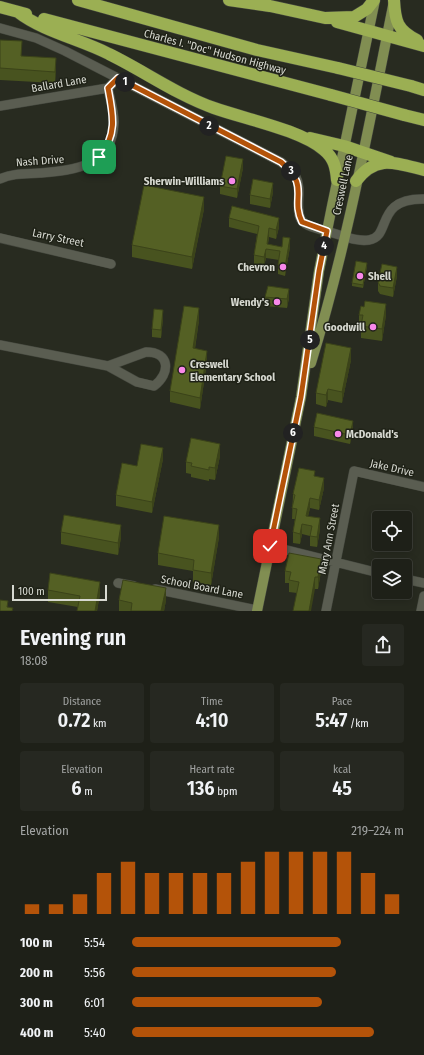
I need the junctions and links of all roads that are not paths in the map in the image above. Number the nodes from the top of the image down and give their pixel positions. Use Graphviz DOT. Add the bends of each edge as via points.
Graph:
graph roads {
  1 [pos="78,0"];
  2 [pos="228,0"];
  3 [pos="375,0"];
  4 [pos="394,0"];
  5 [pos="0,7"];
  6 [pos="18,12"];
  7 [pos="325,18"];
  8 [pos="0,28"];
  9 [pos="369,31"];
  10 [pos="387,36"];
  11 [pos="424,44"];
  12 [pos="118,78"];
  13 [pos="108,88"];
  14 [pos="424,90"];
  15 [pos="0,106"];
  16 [pos="424,120"];
  17 [pos="306,138"];
  18 [pos="344,146"];
  19 [pos="362,152"];
  20 [pos="391,162"];
  21 [pos="424,170"];
  22 [pos="0,179"];
  23 [pos="337,180"];
  24 [pos="356,181"];
  25 [pos="424,199"];
  26 [pos="327,231"];
  27 [pos="344,236"];
  28 [pos="0,238"];
  29 [pos="111,264"];
  30 [pos="0,345"];
  31 [pos="108,366"];
  32 [pos="301,397"];
  33 [pos="354,471"];
  34 [pos="424,487"];
  35 [pos="270,546"];
  36 [pos="336,563"];
  37 [pos="372,571"];
  38 [pos="412,580"];
  39 [pos="424,583"];
  40 [pos="118,584"];
  41 [pos="424,596"];
  42 [pos="257,610"];
  43 [pos="326,611"];
  44 [pos="420,611"];
  1 -- 14 [label="highway, Charles I. \"Doc\" Hudson Highway, bridge" via="257,50"];
  2 -- 7 [label="highway"];
  3 -- 7 [label="highway" via="354,17"];
  3 -- 9 [label="main road, Creswell Lane"];
  4 -- 10 [label="main road, Creswell Lane"];
  4 -- 11 [label="highway" via="397,23 409,36"];
  5 -- 6 [label="highway, Charles I. \"Doc\" Hudson Highway"];
  6 -- 16 [label="highway, Charles I. \"Doc\" Hudson Highway, bridge"];
  6 -- 17 [label="highway" via="30,21 109,54 212,108"];
  7 -- 9 [label="highway"];
  8 -- 12 [label="street" via="51,44"];
  9 -- 10 [label="highway"];
  9 -- 18 [label="main road, Creswell Lane"];
  10 -- 11 [label="highway"];
  10 -- 19 [label="main road, Creswell Lane"];
  12 -- 13 [label="street"];
  12 -- 26 [label="street" via="281,162 296,177 299,215 302,222"];
  13 -- 15 [label="street, Ballard Lane"];
  13 -- 22 [label="street, Nash Drive" via="114,121 111,136 104,151 93,162 79,169 64,172 16,174"];
  17 -- 18 [label="highway"];
  17 -- 23 [label="highway" via="332,158"];
  18 -- 19 [label="highway"];
  18 -- 23 [label="main road, Creswell Lane"];
  19 -- 20 [label="highway"];
  19 -- 24 [label="main road, Creswell Lane"];
  20 -- 21 [label="highway"];
  20 -- 24 [label="highway" via="368,167"];
  23 -- 26 [label="main road, Creswell Lane"];
  24 -- 27 [label="main road, Creswell Lane"];
  25 -- 27 [label="street" via="397,204 386,216 379,235 372,240 364,241"];
  26 -- 27 [label="street"];
  26 -- 32 [label="main road, Creswell Lane"];
  27 -- 32 [label="main road, Creswell Lane" via="324,323"];
  28 -- 29 [label="street, Larry Street"];
  30 -- 31 [label="street"];
  31 -- 31 [label="street" via="146,352 161,354 165,360 161,381 154,386 137,382"];
  32 -- 35 [label="main road, Creswell Lane"];
  33 -- 34 [label="street, Jake Drive"];
  33 -- 36 [label="street, Mary Ann Street"];
  35 -- 36 [label="street"];
  35 -- 42 [label="main road, Creswell Lane"];
  36 -- 37 [label="street"];
  36 -- 43 [label="street, Mary Ann Street"];
  38 -- 39 [label="street"];
  40 -- 42 [label="street, School Board Lane"];
  41 -- 44 [label="street"];
}
